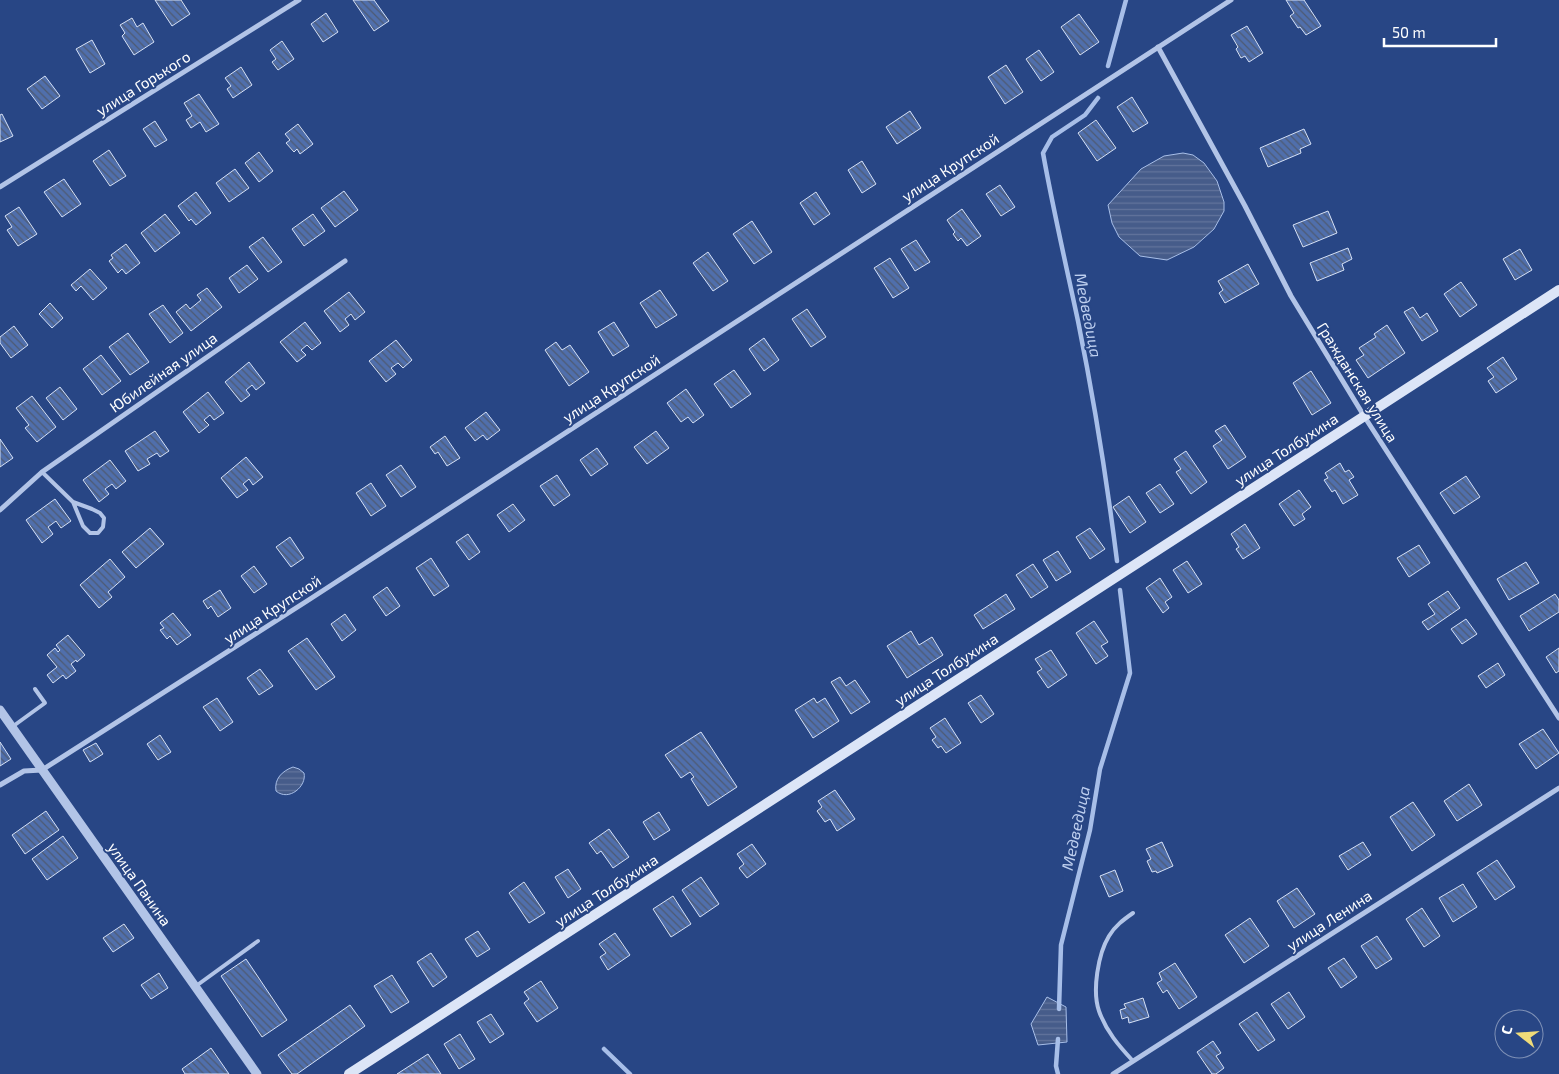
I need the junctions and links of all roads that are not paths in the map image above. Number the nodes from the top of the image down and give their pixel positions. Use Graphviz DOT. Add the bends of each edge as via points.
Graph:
graph roads {
  1 [pos="299,0"];
  2 [pos="1231,0"];
  3 [pos="1158,47"];
  4 [pos="0,187"];
  5 [pos="345,261"];
  6 [pos="1559,290"];
  7 [pos="1364,416"];
  8 [pos="42,472"];
  9 [pos="73,502"];
  10 [pos="0,510"];
  11 [pos="35,688"];
  12 [pos="0,710"];
  13 [pos="1559,718"];
  14 [pos="12,727"];
  15 [pos="42,770"];
  16 [pos="0,785"];
  17 [pos="1559,788"];
  18 [pos="1133,913"];
  19 [pos="258,941"];
  20 [pos="196,986"];
  21 [pos="1133,1062"];
  22 [pos="257,1074"];
  23 [pos="349,1074"];
  24 [pos="1113,1074"];
  1 -- 4 [label="street, улица Горького"];
  2 -- 3 [label="street, улица Крупской"];
  3 -- 7 [label="street, Гражданская улица" via="1291,296"];
  3 -- 15 [label="street, улица Крупской"];
  5 -- 8 [label="street, Юбилейная улица"];
  6 -- 7 [label="main road, улица Толбухина"];
  7 -- 13 [label="street, Гражданская улица"];
  7 -- 23 [label="main road, улица Толбухина"];
  8 -- 9 [label="lane"];
  8 -- 10 [label="street, Юбилейная улица"];
  9 -- 9 [label="lane" via="100,513 104,518 98,533 90,533 83,526"];
  11 -- 14 [label="lane" via="45,703"];
  12 -- 14 [label="street, улица Панина"];
  14 -- 15 [label="street, улица Панина"];
  15 -- 16 [label="street, улица Крупской" via="24,771"];
  15 -- 20 [label="street, улица Панина"];
  17 -- 21 [label="street, улица Ленина"];
  18 -- 21 [label="lane" via="1120,922 1108,937 1095,983 1098,1010 1111,1036"];
  19 -- 20 [label="lane"];
  20 -- 22 [label="street, улица Панина"];
  21 -- 24 [label="street, улица Ленина"];
}
